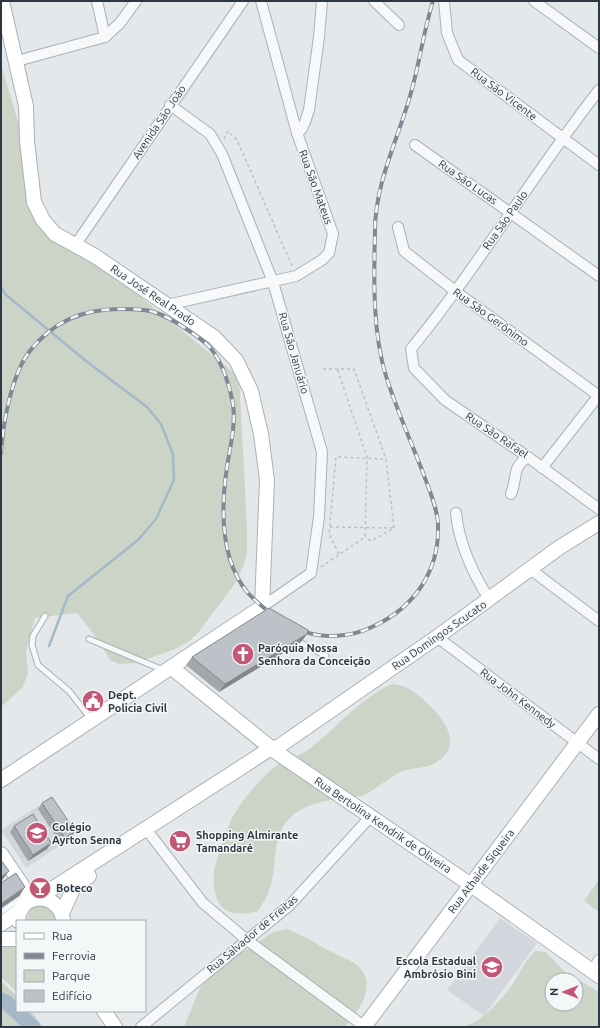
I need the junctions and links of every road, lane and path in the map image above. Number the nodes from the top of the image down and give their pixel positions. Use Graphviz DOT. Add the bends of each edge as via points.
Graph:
graph roads {
  1 [pos="2,1"];
  2 [pos="97,1"];
  3 [pos="136,1"];
  4 [pos="243,1"];
  5 [pos="261,1"];
  6 [pos="322,1"];
  7 [pos="374,1"];
  8 [pos="444,1"];
  9 [pos="534,1"];
  10 [pos="399,25"];
  11 [pos="105,37"];
  12 [pos="599,48"];
  13 [pos="17,60"];
  14 [pos="599,90"];
  15 [pos="170,105"];
  16 [pos="297,133"];
  17 [pos="561,138"];
  18 [pos="415,145"];
  19 [pos="222,154"];
  20 [pos="599,165"];
  21 [pos="510,212"];
  22 [pos="398,227"];
  23 [pos="76,244"];
  24 [pos="296,276"];
  25 [pos="599,276"];
  26 [pos="273,282"];
  27 [pos="455,291"];
  28 [pos="167,305"];
  29 [pos="411,349"];
  30 [pos="338,368"];
  31 [pos="323,369"];
  32 [pos="599,395"];
  33 [pos="367,457"];
  34 [pos="528,457"];
  35 [pos="386,459"];
  36 [pos="542,468"];
  37 [pos="511,494"];
  38 [pos="599,509"];
  39 [pos="456,513"];
  40 [pos="599,523"];
  41 [pos="330,527"];
  42 [pos="366,527"];
  43 [pos="394,528"];
  44 [pos="365,537"];
  45 [pos="339,554"];
  46 [pos="530,569"];
  47 [pos="311,573"];
  48 [pos="489,599"];
  49 [pos="259,613"];
  50 [pos="45,616"];
  51 [pos="599,621"];
  52 [pos="437,637"];
  53 [pos="89,639"];
  54 [pos="290,647"];
  55 [pos="326,656"];
  56 [pos="169,670"];
  57 [pos="599,714"];
  58 [pos="92,720"];
  59 [pos="577,743"];
  60 [pos="275,749"];
  61 [pos="599,759"];
  62 [pos="1,780"];
  63 [pos="371,816"];
  64 [pos="148,832"];
  65 [pos="1,854"];
  66 [pos="471,885"];
  67 [pos="32,897"];
  68 [pos="1,912"];
  69 [pos="20,915"];
  70 [pos="62,917"];
  71 [pos="1,924"];
  72 [pos="1,939"];
  73 [pos="16,939"];
  74 [pos="247,940"];
  75 [pos="597,969"];
  76 [pos="105,1012"];
  77 [pos="114,1012"];
  78 [pos="143,1026"];
  79 [pos="115,1027"];
  80 [pos="125,1027"];
  81 [pos="364,1027"];
  1 -- 13 [label="street, Rua José Real Prado"];
  2 -- 11 [label="street"];
  3 -- 11 [label="street" via="120,23"];
  4 -- 15 [label="street, Avenida São João"];
  5 -- 16 [label="street, Rua São Mateus"];
  6 -- 16 [label="street" via="309,110 301,130"];
  7 -- 10 [label="street"];
  8 -- 17 [label="street, Rua São Vicente" via="447,32 458,60"];
  9 -- 12 [label="street"];
  11 -- 13 [label="street"];
  13 -- 23 [label="street, Rua José Real Prado" via="26,106 34,202 54,234"];
  14 -- 17 [label="street, Rua São Paulo"];
  15 -- 19 [label="street, Rua São Januário" via="210,134"];
  15 -- 23 [label="street, Avenida São João"];
  16 -- 24 [label="street, Rua São Mateus" via="333,234 329,253"];
  17 -- 20 [label="street, Rua São Vicente"];
  17 -- 21 [label="street, Rua São Paulo"];
  18 -- 21 [label="street, Rua São Lucas"];
  19 -- 24 [label="path" via="224,137 228,131 237,140"];
  19 -- 26 [label="street, Rua São Januário"];
  21 -- 25 [label="street, Rua São Lucas"];
  21 -- 27 [label="street, Rua São Paulo"];
  22 -- 27 [label="street, Rua São Gerônimo" via="404,251"];
  23 -- 28 [label="street, Rua José Real Prado"];
  24 -- 26 [label="street, Rua São Mateus"];
  26 -- 28 [label="street, Rua São Mateus"];
  26 -- 47 [label="street, Rua São Januário" via="322,452 319,517"];
  27 -- 29 [label="street, Rua São Paulo"];
  27 -- 32 [label="street, Rua São Gerônimo"];
  28 -- 49 [label="street, Rua José Real Prado" via="214,337 236,360 251,391 261,434 267,480"];
  29 -- 34 [label="street, Rua São Rafael" via="414,368 445,400"];
  30 -- 31 [label="path"];
  30 -- 33 [label="path"];
  30 -- 35 [label="path" via="354,369"];
  32 -- 36 [label="street"];
  33 -- 35 [label="path"];
  33 -- 41 [label="path" via="336,457"];
  33 -- 42 [label="path"];
  34 -- 36 [label="street, Rua São Rafael"];
  34 -- 37 [label="street" via="516,470"];
  35 -- 43 [label="path"];
  36 -- 38 [label="street, Rua São Rafael"];
  39 -- 48 [label="street" via="458,532 467,558"];
  40 -- 46 [label="street, Rua Domingos Scucato"];
  41 -- 42 [label="path"];
  41 -- 45 [label="path" via="329,534"];
  42 -- 43 [label="path"];
  42 -- 44 [label="path"];
  43 -- 44 [label="path" via="371,541"];
  44 -- 45 [label="path"];
  45 -- 47 [label="path"];
  46 -- 48 [label="street, Rua Domingos Scucato"];
  46 -- 51 [label="street"];
  47 -- 49 [label="street"];
  48 -- 52 [label="street, Rua Domingos Scucato"];
  49 -- 56 [label="street"];
  50 -- 58 [label="lane" via="33,636 32,646 38,665 69,691"];
  52 -- 59 [label="street, Rua John Kennedy"];
  52 -- 60 [label="street, Rua Domingos Scucato"];
  53 -- 56 [label="lane"];
  54 -- 55 [label="lane" via="299,642"];
  56 -- 58 [label="street"];
  56 -- 60 [label="street, Rua Bertolina Kendrik de Oliveira"];
  57 -- 59 [label="street, Rua Athaide Siqueira"];
  58 -- 62 [label="street"];
  59 -- 61 [label="street, Rua John Kennedy"];
  59 -- 66 [label="street, Rua Athaide Siqueira"];
  60 -- 63 [label="street, Rua Bertolina Kendrik de Oliveira"];
  60 -- 64 [label="street, Rua Domingos Scucato"];
  63 -- 66 [label="street, Rua Bertolina Kendrik de Oliveira"];
  63 -- 74 [label="street, Rua Salvador de Freitas" via="290,905"];
  64 -- 67 [label="street, Rua Domingos Scucato"];
  64 -- 70 [label="street, Rua Domingos Scucato" via="74,886"];
  64 -- 74 [label="street" via="202,903"];
  65 -- 67 [label="street" via="12,876"];
  66 -- 75 [label="street, Rua Bertolina Kendrik de Oliveira"];
  66 -- 81 [label="street, Rua Athaide Siqueira"];
  67 -- 68 [label="lane"];
  67 -- 69 [label="street, Rua Domingos Scucato"];
  67 -- 70 [label="street" via="52,902"];
  69 -- 71 [label="street"];
  72 -- 73 [label="street"];
  74 -- 78 [label="street, Rua Salvador de Freitas"];
  74 -- 81 [label="street"];
  76 -- 79 [label="street"];
  77 -- 80 [label="street"];
}
